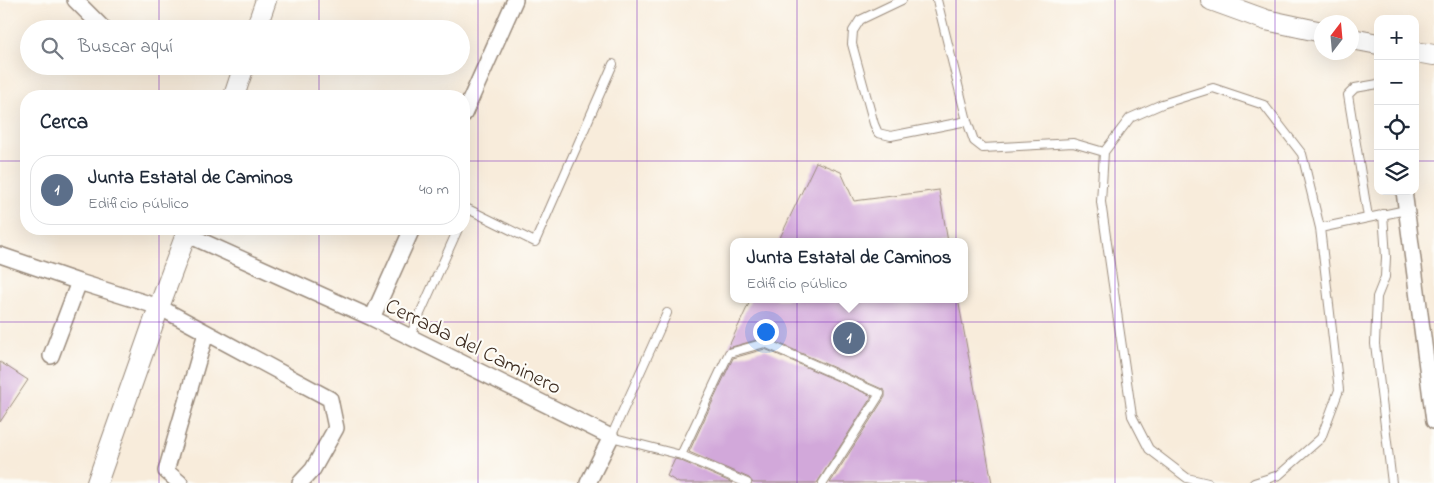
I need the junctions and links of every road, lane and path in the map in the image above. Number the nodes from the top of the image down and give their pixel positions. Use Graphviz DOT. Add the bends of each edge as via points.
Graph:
graph roads {
  1 [pos="75,0"];
  2 [pos="266,0"];
  3 [pos="515,0"];
  4 [pos="902,0"];
  5 [pos="937,0"];
  6 [pos="1211,0"];
  7 [pos="95,20"];
  8 [pos="259,20"];
  9 [pos="1314,30"];
  10 [pos="1359,40"];
  11 [pos="1374,43"];
  12 [pos="1419,53"];
  13 [pos="1434,55"];
  14 [pos="613,64"];
  15 [pos="241,75"];
  16 [pos="1374,85"];
  17 [pos="236,90"];
  18 [pos="470,101"];
  19 [pos="967,121"];
  20 [pos="1104,152"];
  21 [pos="1404,195"];
  22 [pos="470,210"];
  23 [pos="1406,210"];
  24 [pos="1383,214"];
  25 [pos="1368,217"];
  26 [pos="1320,228"];
  27 [pos="186,235"];
  28 [pos="196,235"];
  29 [pos="409,235"];
  30 [pos="455,235"];
  31 [pos="0,255"];
  32 [pos="79,282"];
  33 [pos="159,307"];
  34 [pos="667,313"];
  35 [pos="372,318"];
  36 [pos="206,333"];
  37 [pos="410,336"];
  38 [pos="52,356"];
  39 [pos="1434,421"];
  40 [pos="610,436"];
  41 [pos="681,455"];
  42 [pos="97,483"];
  43 [pos="180,483"];
  44 [pos="300,483"];
  45 [pos="588,483"];
  46 [pos="747,483"];
  47 [pos="823,483"];
  48 [pos="1208,483"];
  49 [pos="1254,483"];
  50 [pos="1392,483"];
  1 -- 7 [label="street"];
  2 -- 8 [label="main road"];
  3 -- 18 [label="street"];
  4 -- 19 [label="lane" via="860,20 852,32 852,44 878,133 891,136"];
  5 -- 19 [label="lane"];
  6 -- 9 [label="main road" via="1266,20"];
  10 -- 11 [label="main road"];
  12 -- 13 [label="main road"];
  14 -- 22 [label="lane" via="535,242"];
  15 -- 17 [label="main road"];
  16 -- 25 [label="lane" via="1355,88 1348,95"];
  19 -- 20 [label="lane" via="974,141 984,148 1073,144"];
  20 -- 26 [label="lane" via="1130,118 1213,88 1264,105 1302,154"];
  20 -- 48 [label="lane" via="1101,202 1132,416 1149,449 1187,478"];
  21 -- 23 [label="street"];
  23 -- 24 [label="lane"];
  23 -- 39 [label="street"];
  24 -- 25 [label="lane"];
  24 -- 50 [label="lane" via="1385,277 1377,297 1375,344"];
  25 -- 26 [label="lane"];
  26 -- 49 [label="lane" via="1339,390 1321,438 1279,475"];
  27 -- 33 [label="main road"];
  28 -- 35 [label="street, Cerrada del Caminero"];
  29 -- 35 [label="street"];
  30 -- 37 [label="lane"];
  31 -- 32 [label="street"];
  32 -- 33 [label="street"];
  32 -- 38 [label="street"];
  33 -- 36 [label="street"];
  33 -- 42 [label="main road"];
  34 -- 40 [label="lane"];
  35 -- 37 [label="street, Cerrada del Caminero"];
  36 -- 43 [label="street" via="166,471"];
  36 -- 44 [label="street" via="330,399 336,428 313,469"];
  37 -- 40 [label="street, Cerrada del Caminero"];
  40 -- 41 [label="lane, Cerrada del Caminero"];
  40 -- 45 [label="street"];
  41 -- 46 [label="lane, Cerrada del Caminero"];
  41 -- 47 [label="lane" via="729,353 765,343 880,394"];
}
